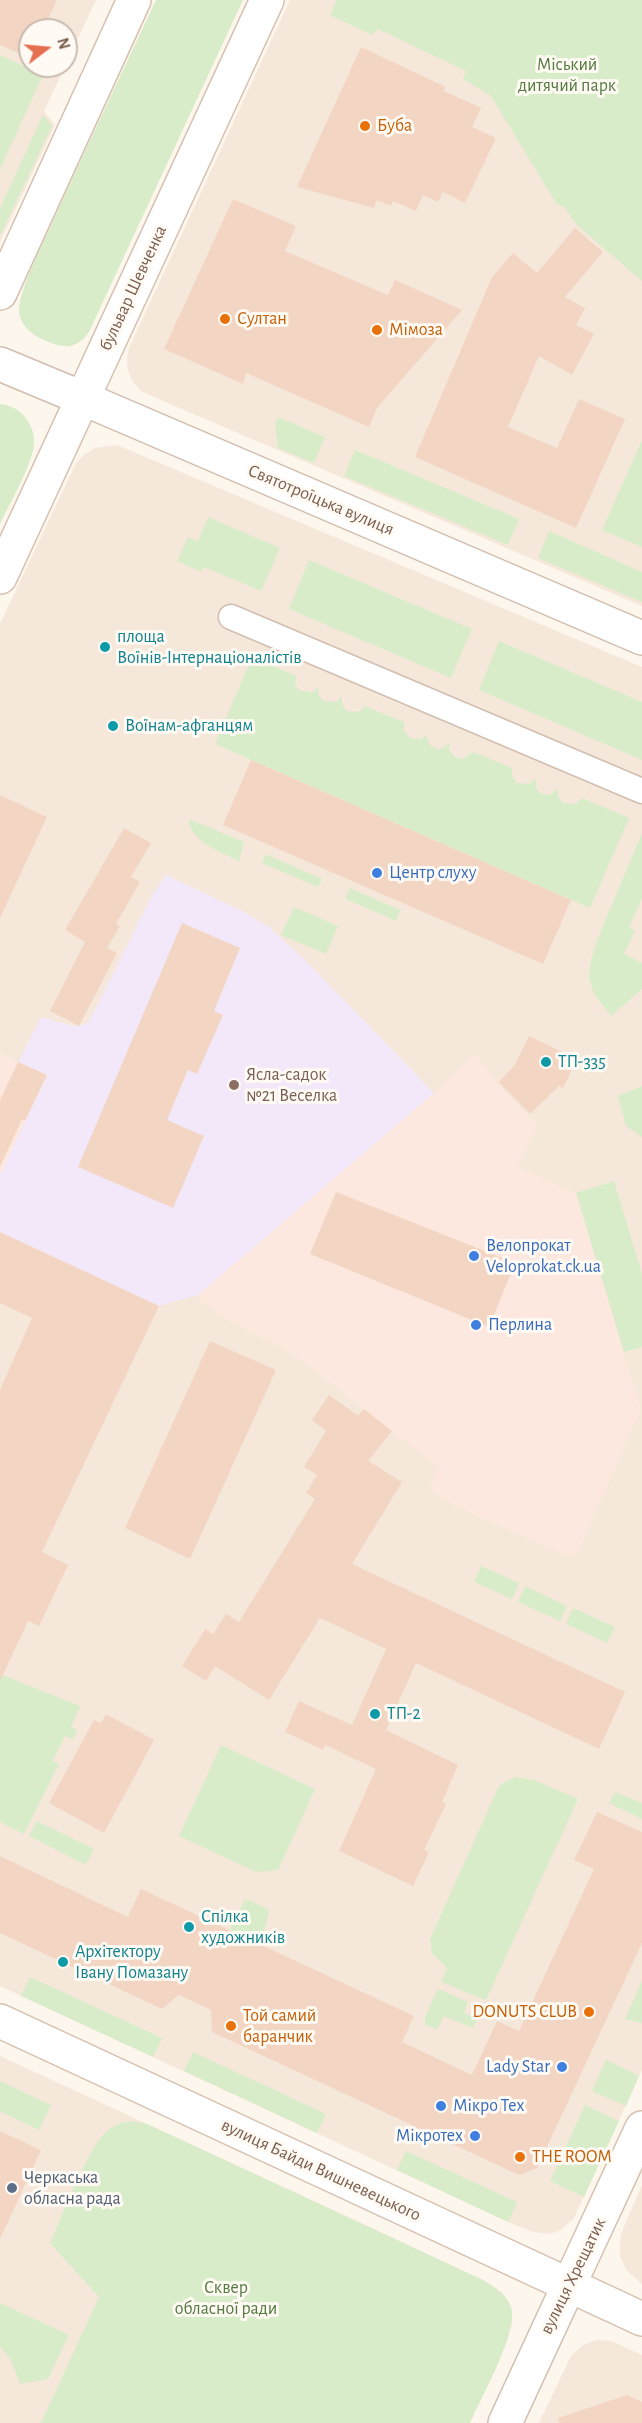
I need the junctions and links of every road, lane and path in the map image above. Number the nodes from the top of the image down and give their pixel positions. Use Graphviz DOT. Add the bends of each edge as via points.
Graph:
graph roads {
  1 [pos="134,0"];
  2 [pos="267,0"];
  3 [pos="0,293"];
  4 [pos="0,364"];
  5 [pos="82,398"];
  6 [pos="0,577"];
  7 [pos="231,617"];
  8 [pos="642,638"];
  9 [pos="642,791"];
  10 [pos="0,2021"];
  11 [pos="642,2128"];
  12 [pos="569,2285"];
  13 [pos="642,2319"];
  14 [pos="505,2423"];
  1 -- 3 [label="main road"];
  2 -- 5 [label="main road, бульвар Шевченка"];
  4 -- 5 [label="main road, Святотроїцька вулиця"];
  5 -- 6 [label="main road, бульвар Шевченка"];
  5 -- 8 [label="main road, Святотроїцька вулиця"];
  7 -- 9 [label="street"];
  10 -- 12 [label="main road, вулиця Байди Вишневецького"];
  11 -- 12 [label="main road, вулиця Хрещатик"];
  12 -- 13 [label="main road, вулиця Байди Вишневецького"];
  12 -- 14 [label="main road, вулиця Хрещатик"];
}
